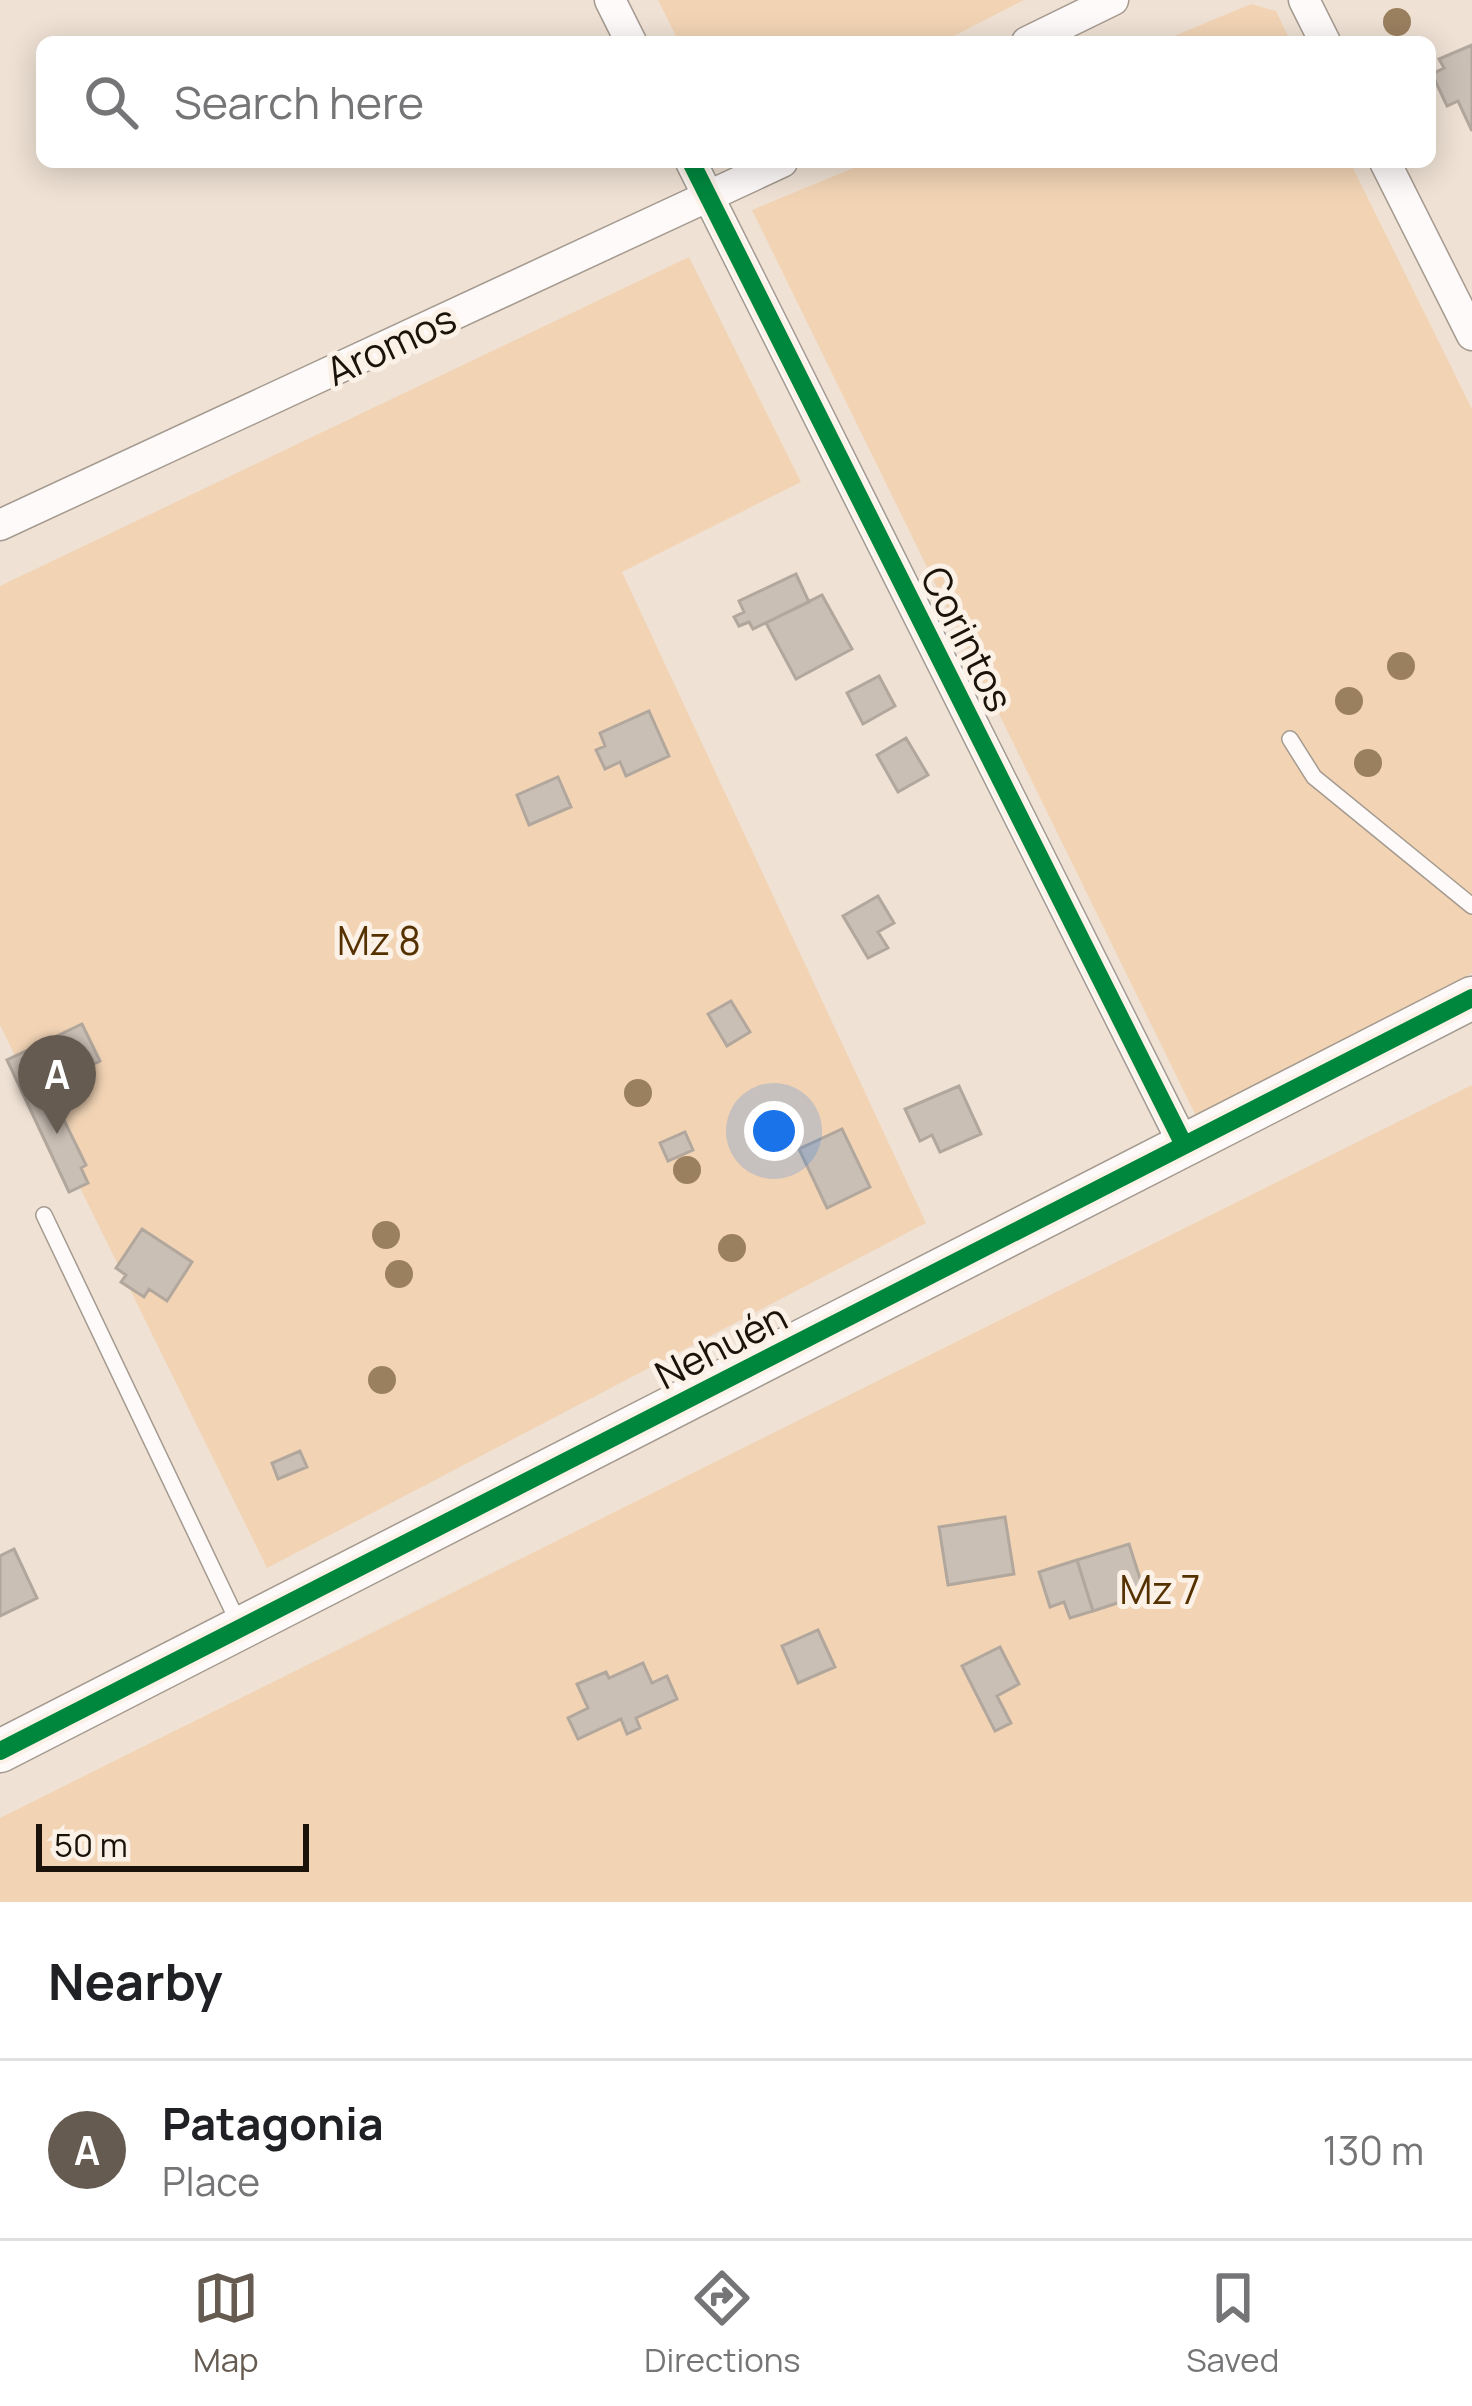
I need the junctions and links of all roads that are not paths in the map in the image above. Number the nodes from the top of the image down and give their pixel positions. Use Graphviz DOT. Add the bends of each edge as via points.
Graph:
graph roads {
  1 [pos="610,0"];
  2 [pos="1113,0"];
  3 [pos="1304,0"];
  4 [pos="628,36"];
  5 [pos="1039,36"];
  6 [pos="1322,36"];
  7 [pos="694,168"];
  8 [pos="770,168"];
  9 [pos="1388,168"];
  10 [pos="709,198"];
  11 [pos="1472,335"];
  12 [pos="0,525"];
  13 [pos="1290,739"];
  14 [pos="1472,906"];
  15 [pos="1472,998"];
  16 [pos="1184,1145"];
  17 [pos="44,1215"];
  18 [pos="242,1629"];
  19 [pos="0,1751"];
  1 -- 4 [label="street"];
  2 -- 5 [label="street"];
  3 -- 6 [label="street"];
  7 -- 10 [label="street, Corintos"];
  8 -- 10 [label="street, Aromos"];
  9 -- 11 [label="street"];
  10 -- 12 [label="street, Aromos"];
  10 -- 16 [label="street, Corintos"];
  13 -- 14 [label="lane" via="1314,777"];
  15 -- 16 [label="street, Nehuén"];
  16 -- 18 [label="street, Nehuén"];
  17 -- 18 [label="lane"];
  18 -- 19 [label="street, Nehuén"];
}
